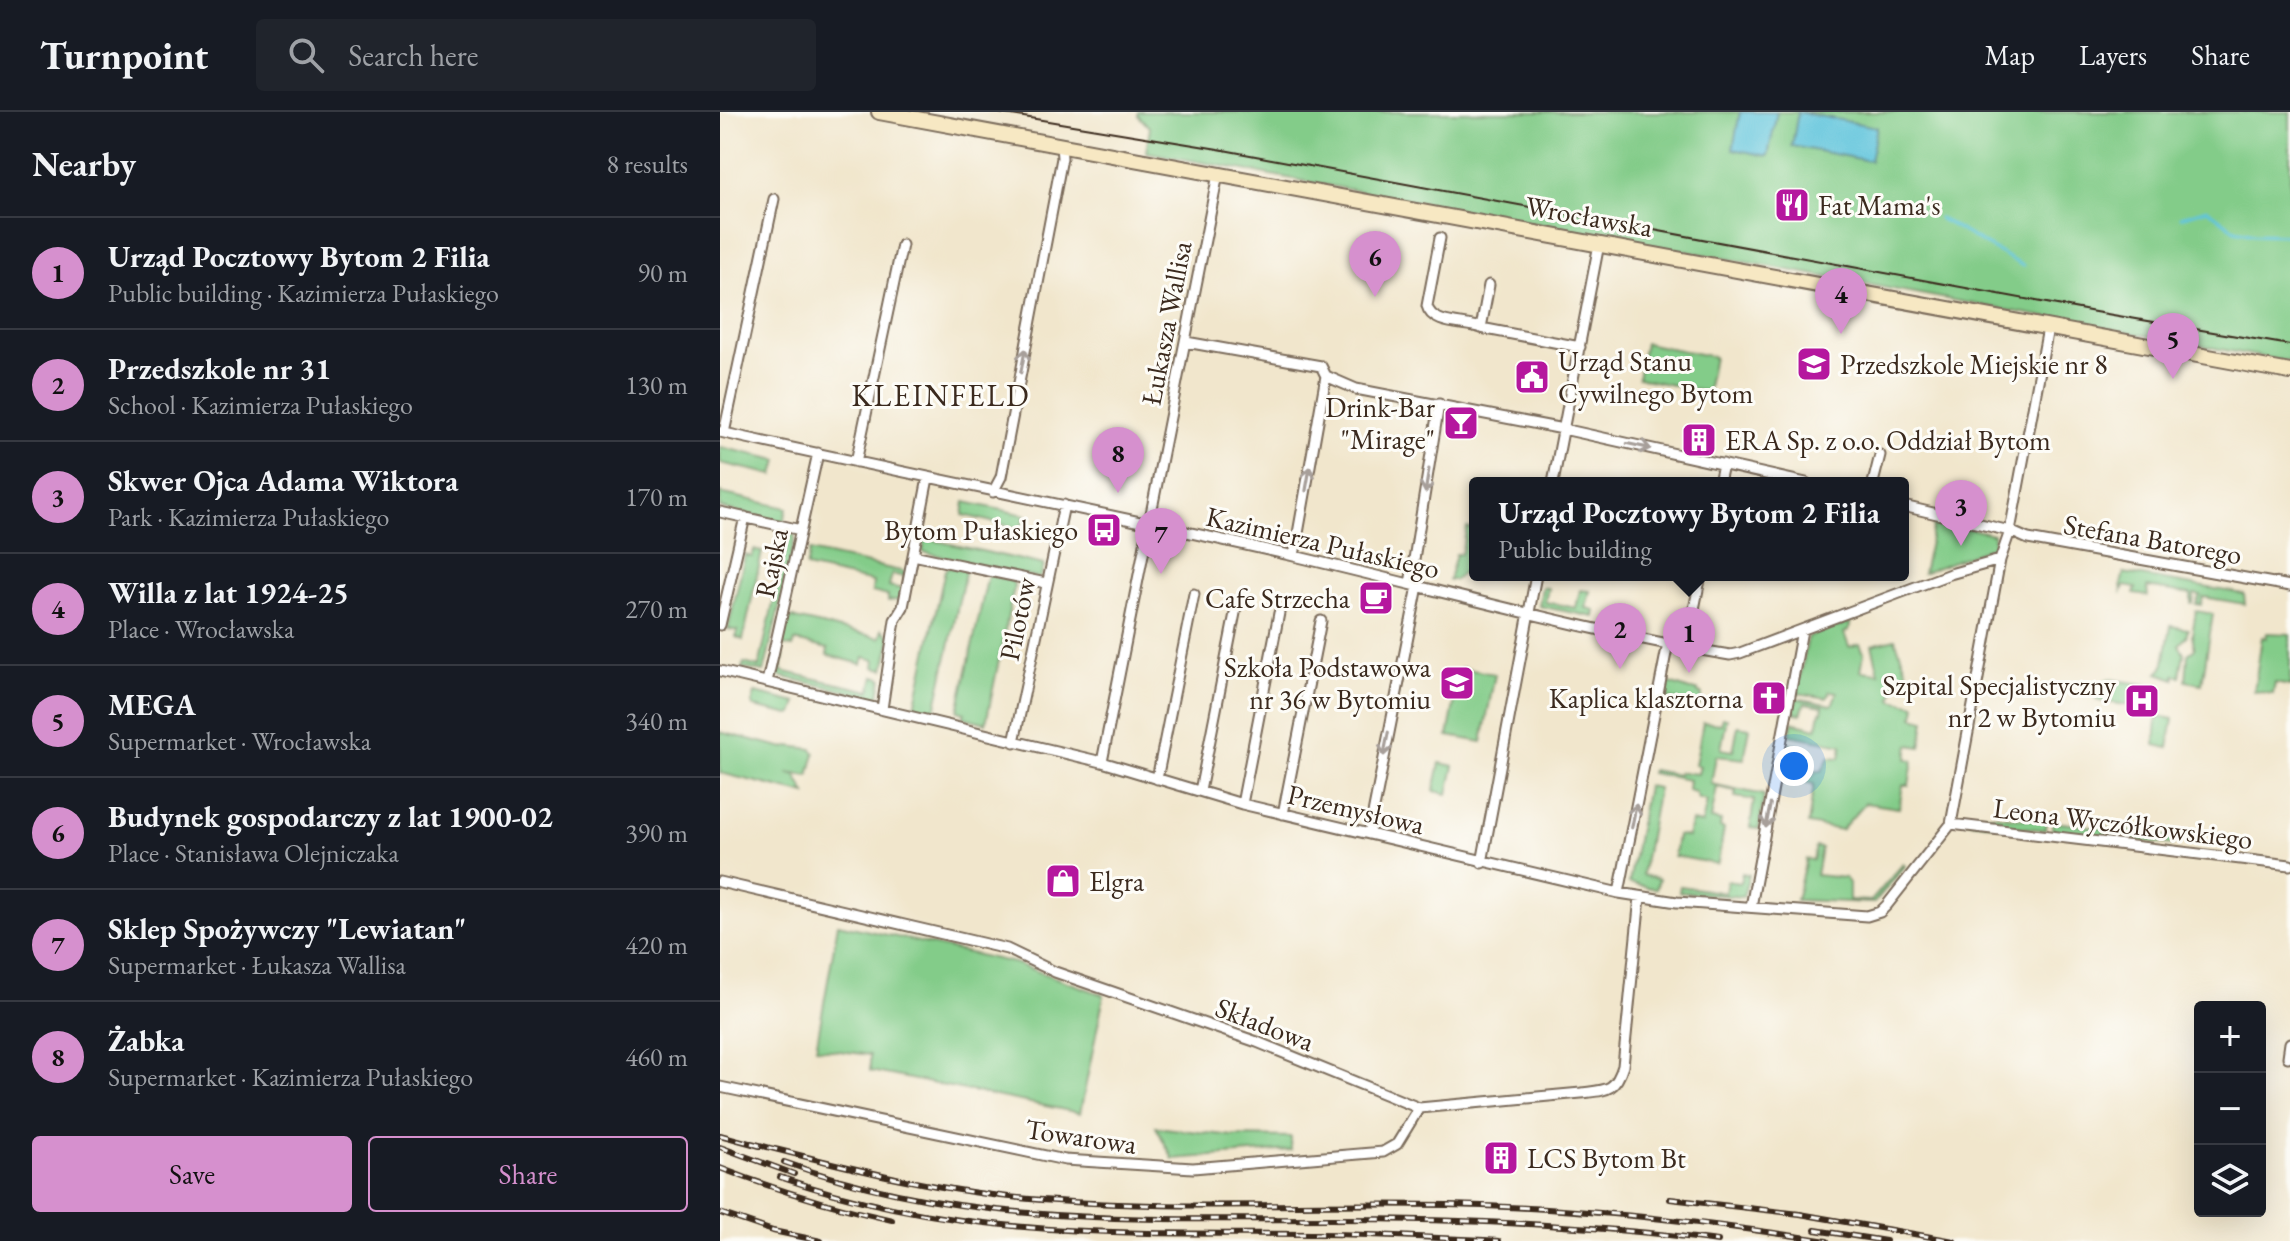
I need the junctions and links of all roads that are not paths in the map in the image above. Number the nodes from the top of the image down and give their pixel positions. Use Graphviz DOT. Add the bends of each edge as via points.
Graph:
graph roads {
  1 [pos="879,112"];
  2 [pos="1061,145"];
  3 [pos="1218,174"];
  4 [pos="774,199"];
  5 [pos="1440,238"];
  6 [pos="1599,244"];
  7 [pos="902,245"];
  8 [pos="1489,285"];
  9 [pos="1481,328"];
  10 [pos="2048,328"];
  11 [pos="1186,342"];
  12 [pos="1580,347"];
  13 [pos="2290,372"];
  14 [pos="1326,376"];
  15 [pos="1439,404"];
  16 [pos="1563,429"];
  17 [pos="722,432"];
  18 [pos="818,453"];
  19 [pos="1880,455"];
  20 [pos="856,462"];
  21 [pos="1723,464"];
  22 [pos="1554,477"];
  23 [pos="1720,477"];
  24 [pos="1780,477"];
  25 [pos="1874,477"];
  26 [pos="928,478"];
  27 [pos="993,492"];
  28 [pos="1064,505"];
  29 [pos="1909,507"];
  30 [pos="720,512"];
  31 [pos="745,517"];
  32 [pos="1148,523"];
  33 [pos="801,530"];
  34 [pos="2010,531"];
  35 [pos="913,555"];
  36 [pos="1294,556"];
  37 [pos="2000,560"];
  38 [pos="1535,581"];
  39 [pos="1700,581"];
  40 [pos="1046,583"];
  41 [pos="1414,585"];
  42 [pos="2290,586"];
  43 [pos="1194,594"];
  44 [pos="1237,603"];
  45 [pos="1279,613"];
  46 [pos="1528,614"];
  47 [pos="1321,621"];
  48 [pos="720,625"];
  49 [pos="1802,630"];
  50 [pos="1668,643"];
  51 [pos="1686,648"];
  52 [pos="720,671"];
  53 [pos="767,682"];
  54 [pos="882,709"];
  55 [pos="1014,742"];
  56 [pos="1102,762"];
  57 [pos="1157,779"];
  58 [pos="1200,791"];
  59 [pos="1242,804"];
  60 [pos="1283,814"];
  61 [pos="1951,824"];
  62 [pos="1369,834"];
  63 [pos="1482,863"];
  64 [pos="2290,865"];
  65 [pos="720,882"];
  66 [pos="1619,893"];
  67 [pos="1640,897"];
  68 [pos="1751,907"];
  69 [pos="2290,1043"];
  70 [pos="2288,1057"];
  71 [pos="720,1087"];
  72 [pos="1419,1108"];
  1 -- 2 [label="main road, Wrocławska"];
  2 -- 3 [label="main road, Wrocławska"];
  27 -- 2 [label="street, one-way" via="1001,477"];
  3 -- 6 [label="main road, Wrocławska"];
  3 -- 11 [label="street, Łukasza Wallisa"];
  4 -- 17 [label="street"];
  5 -- 9 [label="street" via="1428,312"];
  6 -- 10 [label="main road, Wrocławska"];
  6 -- 12 [label="street"];
  7 -- 20 [label="street"];
  8 -- 9 [label="street"];
  9 -- 12 [label="street"];
  10 -- 13 [label="main road, Wrocławska"];
  10 -- 34 [label="street"];
  11 -- 14 [label="street" via="1321,366"];
  11 -- 32 [label="street, Łukasza Wallisa"];
  12 -- 16 [label="street"];
  14 -- 15 [label="street" via="1356,389"];
  36 -- 14 [label="street, one-way"];
  15 -- 16 [label="street"];
  15 -- 41 [label="street, one-way"];
  16 -- 21 [label="street, one-way"];
  16 -- 22 [label="street"];
  17 -- 18 [label="street, Kazimierza Pułaskiego"];
  18 -- 20 [label="street, Kazimierza Pułaskiego"];
  18 -- 33 [label="street, Rajska"];
  19 -- 25 [label="street"];
  20 -- 26 [label="street, Kazimierza Pułaskiego"];
  21 -- 23 [label="street"];
  21 -- 24 [label="street"];
  26 -- 27 [label="street, Kazimierza Pułaskiego"];
  26 -- 35 [label="street"];
  27 -- 28 [label="street, Kazimierza Pułaskiego"];
  28 -- 32 [label="street, Kazimierza Pułaskiego"];
  28 -- 40 [label="street, Pilotów"];
  29 -- 34 [label="street, Stefana Batorego"];
  30 -- 31 [label="street"];
  31 -- 33 [label="street"];
  31 -- 48 [label="street"];
  32 -- 36 [label="street, Kazimierza Pułaskiego"];
  32 -- 56 [label="street, Łukasza Wallisa"];
  33 -- 53 [label="street, Rajska"];
  34 -- 37 [label="street"];
  34 -- 42 [label="street, Stefana Batorego" via="2028,539"];
  35 -- 40 [label="street"];
  35 -- 54 [label="street" via="903,607 895,620"];
  36 -- 41 [label="street, Kazimierza Pułaskiego"];
  37 -- 49 [label="street, Kazimierza Pułaskiego"];
  37 -- 61 [label="street"];
  38 -- 46 [label="street"];
  39 -- 51 [label="street"];
  40 -- 55 [label="street, Pilotów"];
  41 -- 46 [label="street, Kazimierza Pułaskiego"];
  41 -- 62 [label="street, one-way"];
  43 -- 57 [label="street"];
  44 -- 58 [label="street"];
  45 -- 59 [label="street"];
  46 -- 50 [label="street, Kazimierza Pułaskiego"];
  46 -- 63 [label="street"];
  47 -- 60 [label="street"];
  49 -- 51 [label="street, Kazimierza Pułaskiego" via="1730,655"];
  49 -- 68 [label="street, one-way"];
  50 -- 51 [label="street, Kazimierza Pułaskiego"];
  66 -- 50 [label="street, one-way"];
  52 -- 53 [label="street, Przemysłowa"];
  53 -- 54 [label="street, Przemysłowa"];
  54 -- 55 [label="street, Przemysłowa"];
  55 -- 56 [label="street, Przemysłowa"];
  56 -- 57 [label="street, Przemysłowa"];
  57 -- 58 [label="street, Przemysłowa"];
  58 -- 59 [label="street, Przemysłowa"];
  59 -- 60 [label="street, Przemysłowa"];
  60 -- 62 [label="street, Przemysłowa"];
  61 -- 64 [label="street, Leona Wyczółkowskiego"];
  61 -- 68 [label="street, Przemysłowa" via="1880,912 1867,916"];
  62 -- 63 [label="street, Przemysłowa"];
  63 -- 66 [label="street, Przemysłowa"];
  65 -- 72 [label="street, Składowa" via="1007,949 1055,972 1257,1042"];
  66 -- 67 [label="street, Przemysłowa"];
  67 -- 68 [label="street, Przemysłowa"];
  67 -- 72 [label="street, Składowa" via="1623,1066 1616,1084 1607,1090"];
  69 -- 70 [label="street"];
  71 -- 72 [label="street, Towarowa" via="1065,1160 1169,1168 1383,1152 1397,1144"];
}
